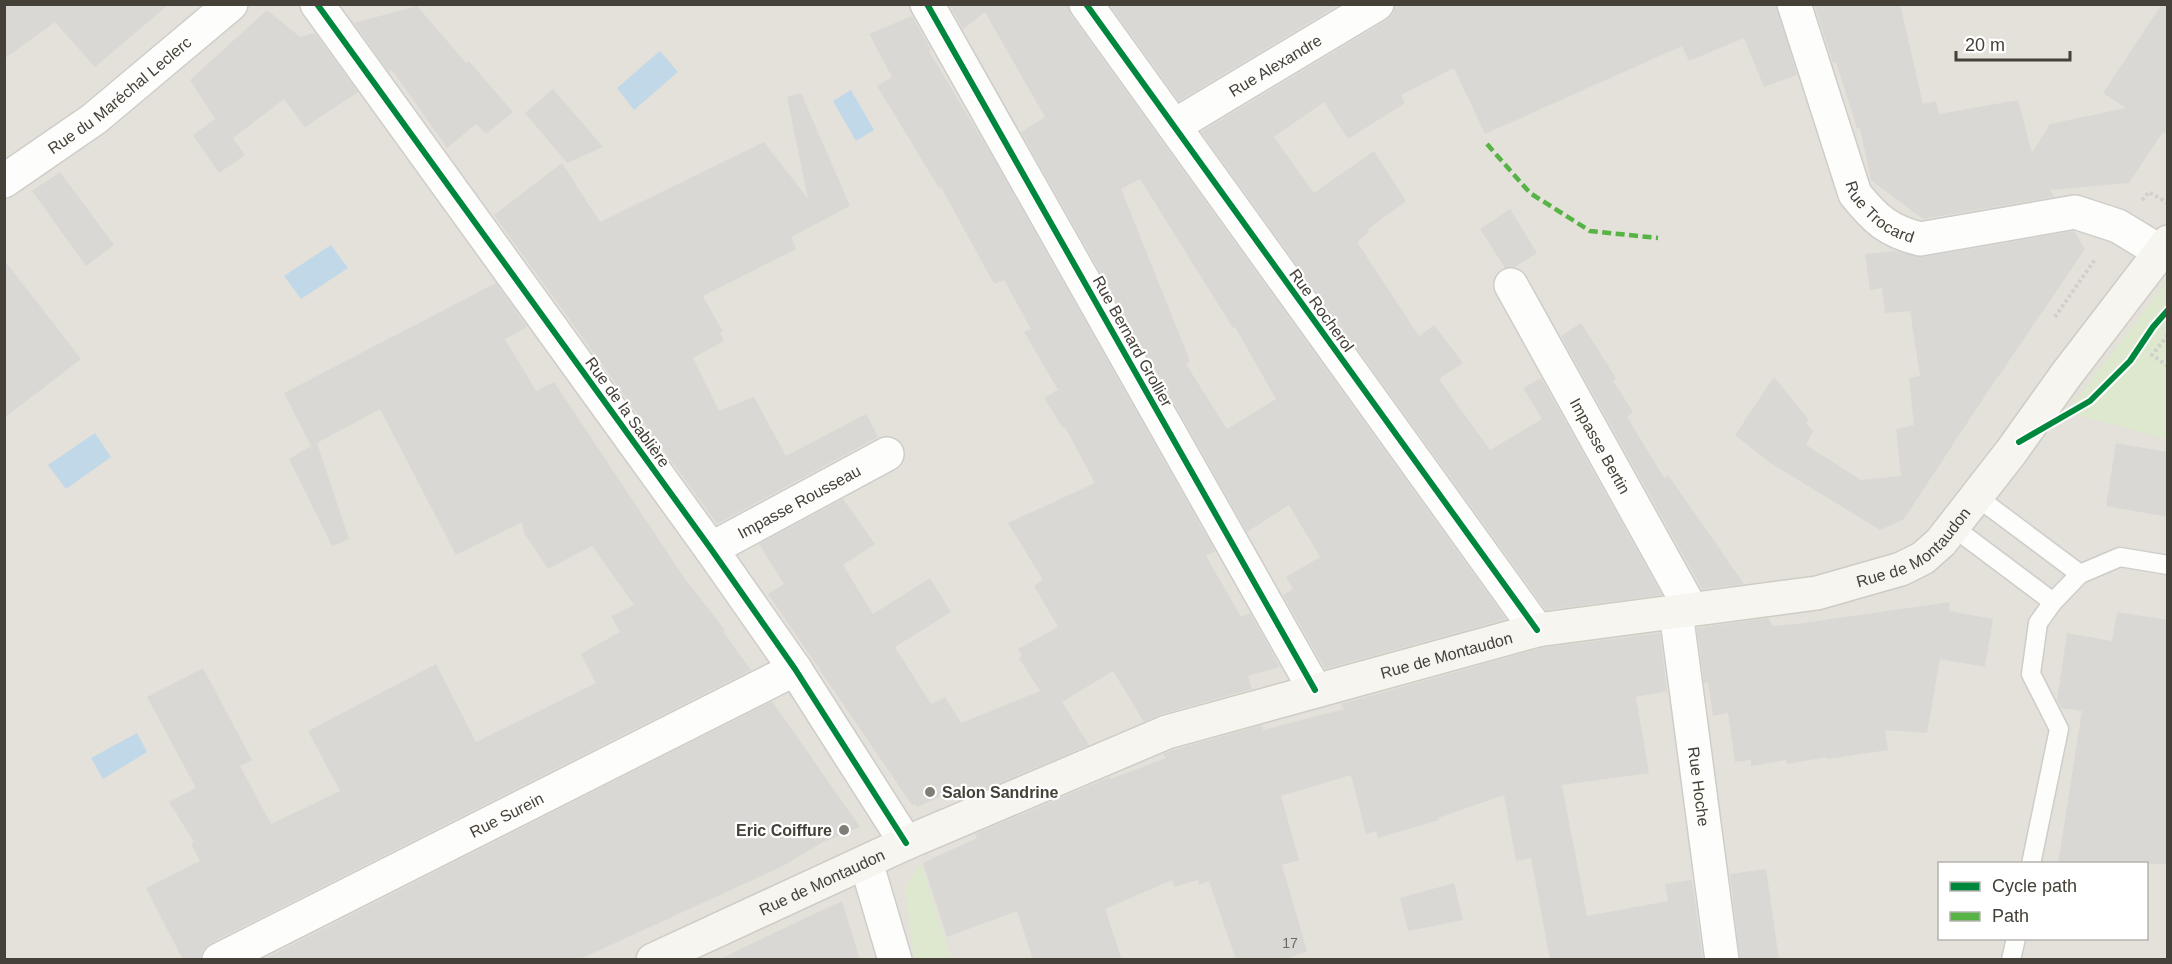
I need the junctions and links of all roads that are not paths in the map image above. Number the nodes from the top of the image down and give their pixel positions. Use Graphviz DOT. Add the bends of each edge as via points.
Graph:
graph roads {
  1 [pos="231,4"];
  2 [pos="317,4"];
  3 [pos="927,4"];
  4 [pos="1086,4"];
  5 [pos="1377,4"];
  6 [pos="1794,4"];
  7 [pos="1174,126"];
  8 [pos="4,181"];
  9 [pos="2163,247"];
  10 [pos="1511,285"];
  11 [pos="887,454"];
  12 [pos="1977,497"];
  13 [pos="1953,527"];
  14 [pos="711,549"];
  15 [pos="2168,565"];
  16 [pos="2080,573"];
  17 [pos="2053,602"];
  18 [pos="1684,610"];
  19 [pos="1537,630"];
  20 [pos="795,669"];
  21 [pos="1315,690"];
  22 [pos="906,843"];
  23 [pos="866,862"];
  24 [pos="2031,862"];
  25 [pos="2016,940"];
  26 [pos="219,960"];
  27 [pos="653,960"];
  28 [pos="895,960"];
  29 [pos="1722,960"];
  30 [pos="2011,960"];
  1 -- 8 [label="street, Rue du Maréchal Leclerc" via="94,119"];
  2 -- 14 [label="street, Rue de la Sablière"];
  3 -- 21 [label="street, Rue Bernard Grollier"];
  4 -- 7 [label="street, Rue Rocherol"];
  5 -- 7 [label="street, Rue Alexandre"];
  6 -- 9 [label="street, Rue Trocard" via="1855,194 1885,225 1920,239 2075,212"];
  7 -- 19 [label="street, Rue Rocherol"];
  9 -- 12 [label="main road, Rue de Montaudon"];
  10 -- 18 [label="street, Impasse Bertin"];
  11 -- 14 [label="street, Impasse Rousseau"];
  12 -- 13 [label="main road, Rue de Montaudon"];
  12 -- 16 [label="lane"];
  13 -- 17 [label="lane"];
  13 -- 18 [label="main road, Rue de Montaudon" via="1923,558 1901,569 1817,593"];
  14 -- 20 [label="street, Rue de la Sablière"];
  15 -- 16 [label="lane" via="2120,557"];
  16 -- 17 [label="lane"];
  17 -- 24 [label="lane" via="2038,623 2031,674 2059,729"];
  18 -- 19 [label="main road, Rue de Montaudon"];
  18 -- 29 [label="street, Rue Hoche"];
  19 -- 21 [label="main road, Rue de Montaudon"];
  20 -- 22 [label="street, Rue de la Sablière"];
  20 -- 26 [label="street, Rue Surein"];
  21 -- 22 [label="main road, Rue de Montaudon" via="1167,732"];
  22 -- 23 [label="main road, Rue de Montaudon"];
  23 -- 27 [label="main road, Rue de Montaudon"];
  23 -- 28 [label="street"];
  25 -- 30 [label="lane"];
}
